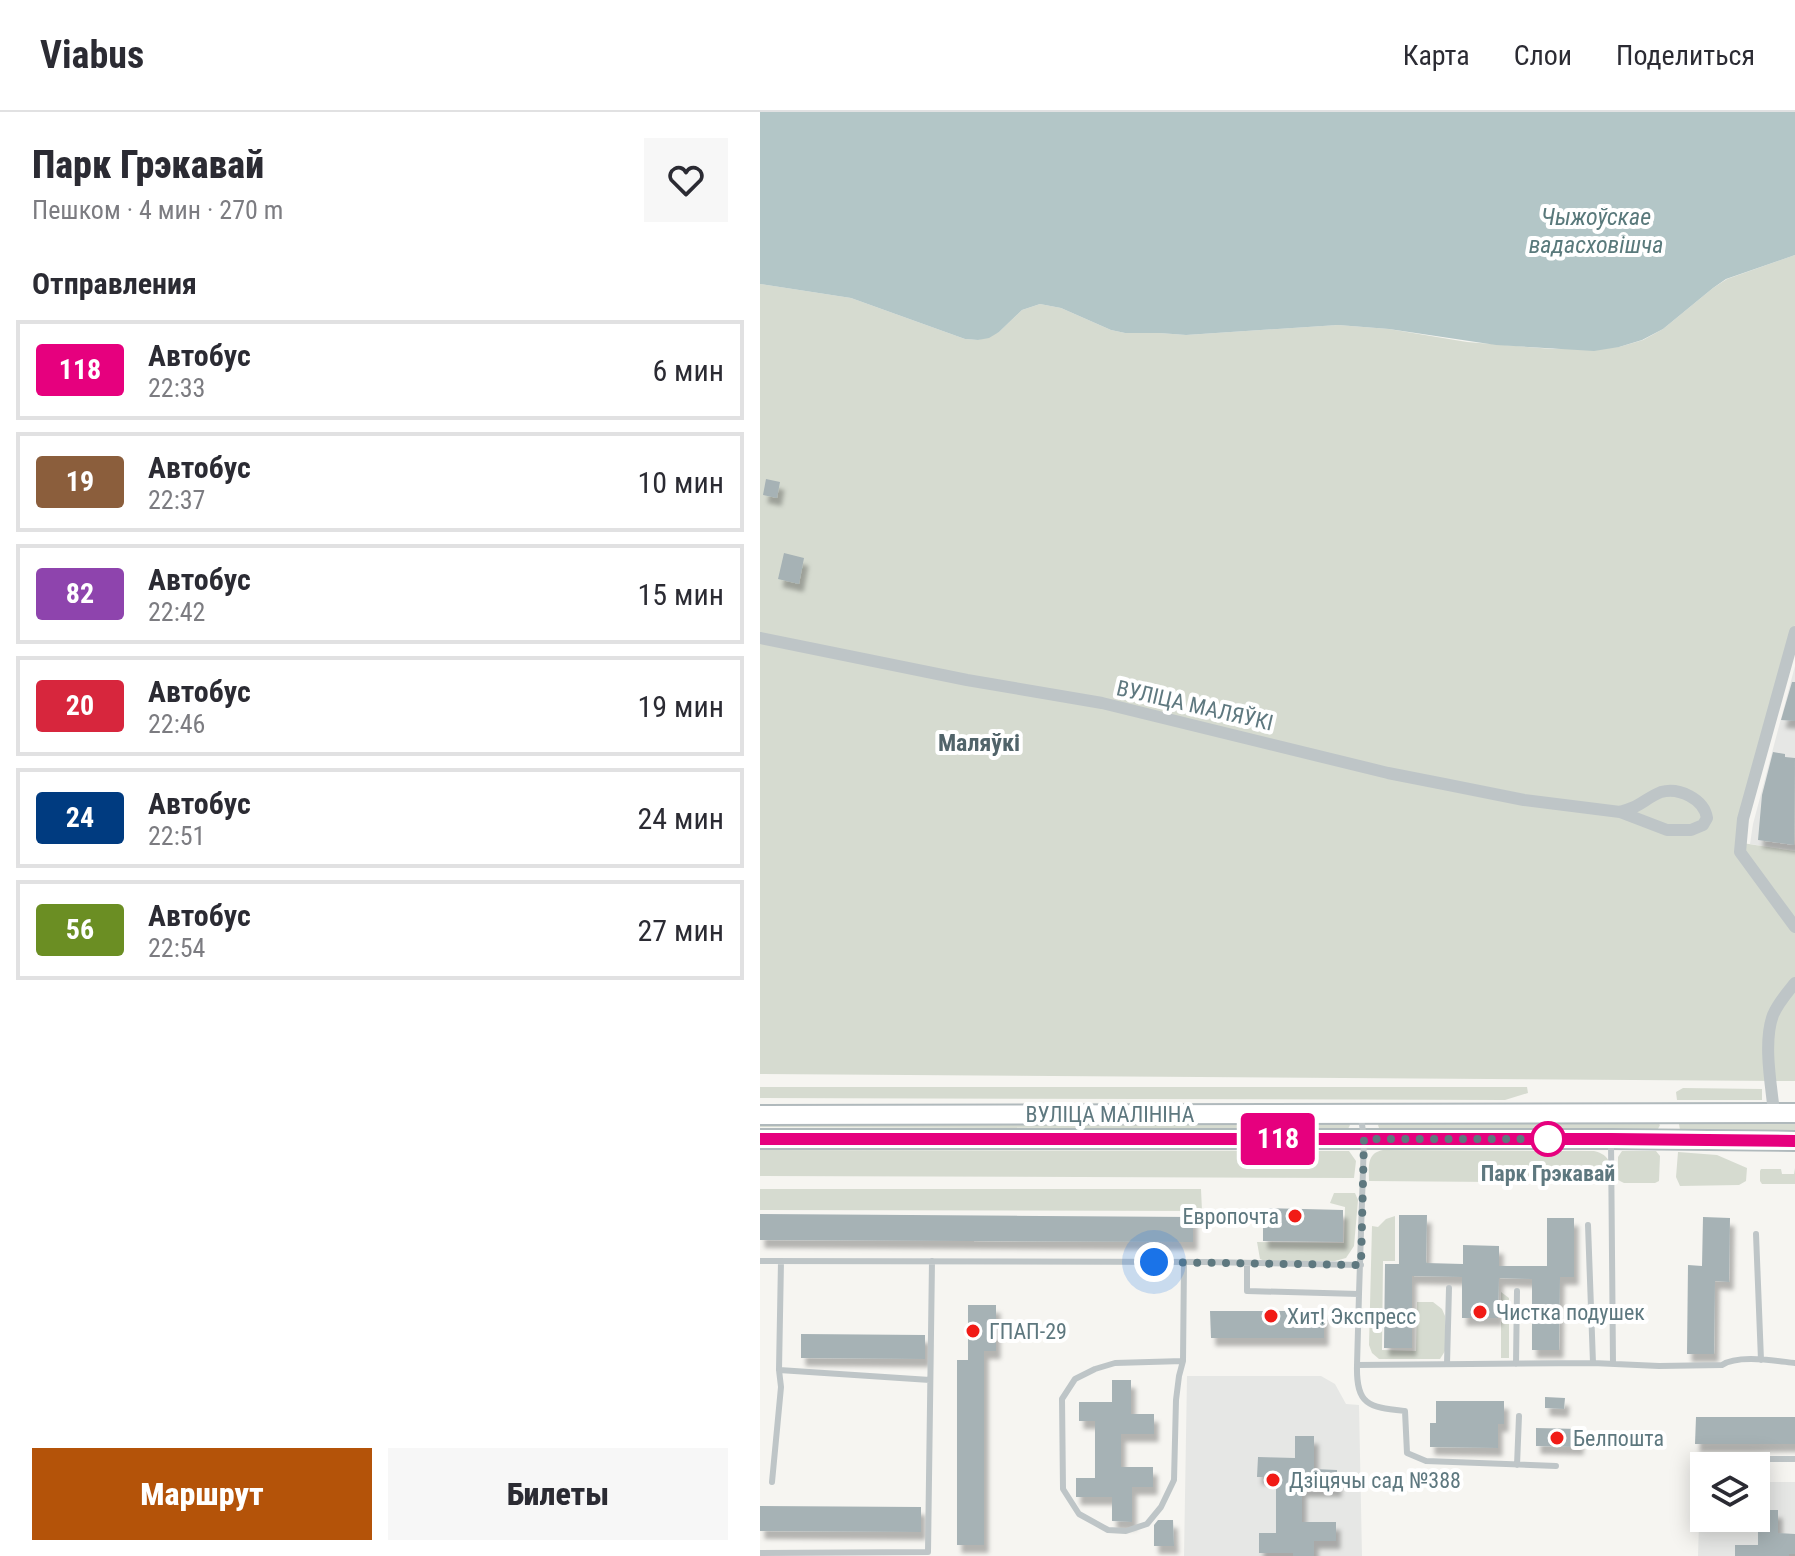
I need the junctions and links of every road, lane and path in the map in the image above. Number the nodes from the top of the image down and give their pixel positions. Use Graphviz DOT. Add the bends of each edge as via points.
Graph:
graph roads {
  1 [pos="1795,632"];
  2 [pos="760,638"];
  3 [pos="1620,812"];
  4 [pos="1795,927"];
  5 [pos="1795,983"];
  6 [pos="1774,1112"];
  7 [pos="1361,1113"];
  8 [pos="1795,1113"];
  9 [pos="760,1115"];
  10 [pos="760,1139"];
  11 [pos="1364,1139"];
  12 [pos="1611,1139"];
  13 [pos="1795,1141"];
  14 [pos="1588,1225"];
  15 [pos="1756,1234"];
  16 [pos="760,1261"];
  17 [pos="781,1261"];
  18 [pos="932,1261"];
  19 [pos="1184,1262"];
  20 [pos="1247,1264"];
  21 [pos="1361,1265"];
  22 [pos="1449,1288"];
  23 [pos="1517,1291"];
  24 [pos="1359,1294"];
  25 [pos="1761,1360"];
  26 [pos="1183,1361"];
  27 [pos="1593,1363"];
  28 [pos="1795,1363"];
  29 [pos="1447,1364"];
  30 [pos="1516,1364"];
  31 [pos="1613,1364"];
  32 [pos="1357,1365"];
  33 [pos="779,1370"];
  34 [pos="930,1380"];
  35 [pos="1519,1416"];
  36 [pos="1770,1459"];
  37 [pos="1795,1459"];
  38 [pos="1517,1465"];
  39 [pos="1556,1466"];
  40 [pos="772,1482"];
  41 [pos="760,1553"];
  1 -- 4 [label="street" via="1743,819 1740,852"];
  2 -- 3 [label="street, ВУЛІЦА МАЛЯЎКІ" via="1102,703 1388,773 1524,800"];
  3 -- 3 [label="street, ВУЛІЦА МАЛЯЎКІ" via="1678,831 1703,825 1707,818 1699,802 1676,792 1662,792"];
  5 -- 6 [label="street" via="1773,1015 1769,1036"];
  6 -- 7 [label="main road, ВУЛІЦА МАЛІНІНА"];
  6 -- 8 [label="main road, ВУЛІЦА МАЛІНІНА"];
  7 -- 9 [label="main road, ВУЛІЦА МАЛІНІНА"];
  7 -- 11 [label="lane"];
  10 -- 11 [label="main road, ВУЛІЦА МАЛІНІНА"];
  11 -- 12 [label="main road, ВУЛІЦА МАЛІНІНА"];
  11 -- 21 [label="lane"];
  12 -- 13 [label="main road, ВУЛІЦА МАЛІНІНА"];
  12 -- 31 [label="lane"];
  14 -- 27 [label="lane"];
  15 -- 25 [label="lane"];
  16 -- 17 [label="lane"];
  17 -- 18 [label="lane"];
  17 -- 33 [label="lane"];
  18 -- 19 [label="lane"];
  18 -- 34 [label="lane"];
  19 -- 20 [label="lane"];
  19 -- 26 [label="lane"];
  20 -- 21 [label="lane"];
  20 -- 24 [label="lane" via="1247,1291"];
  21 -- 24 [label="lane"];
  22 -- 29 [label="lane"];
  23 -- 30 [label="lane"];
  24 -- 32 [label="lane"];
  25 -- 28 [label="lane"];
  25 -- 31 [label="lane"];
  26 -- 26 [label="lane" via="1115,1363 1075,1379 1062,1399 1063,1489 1079,1514 1108,1530 1126,1531 1147,1524 1161,1507 1174,1480 1176,1400"];
  27 -- 30 [label="lane"];
  27 -- 31 [label="lane"];
  29 -- 30 [label="lane"];
  29 -- 32 [label="lane"];
  32 -- 38 [label="lane" via="1363,1399 1375,1408 1405,1411 1407,1453 1426,1461"];
  33 -- 34 [label="lane"];
  33 -- 40 [label="lane"];
  34 -- 41 [label="lane" via="928,1552"];
  35 -- 38 [label="lane"];
  36 -- 37 [label="lane"];
  38 -- 39 [label="lane"];
}
